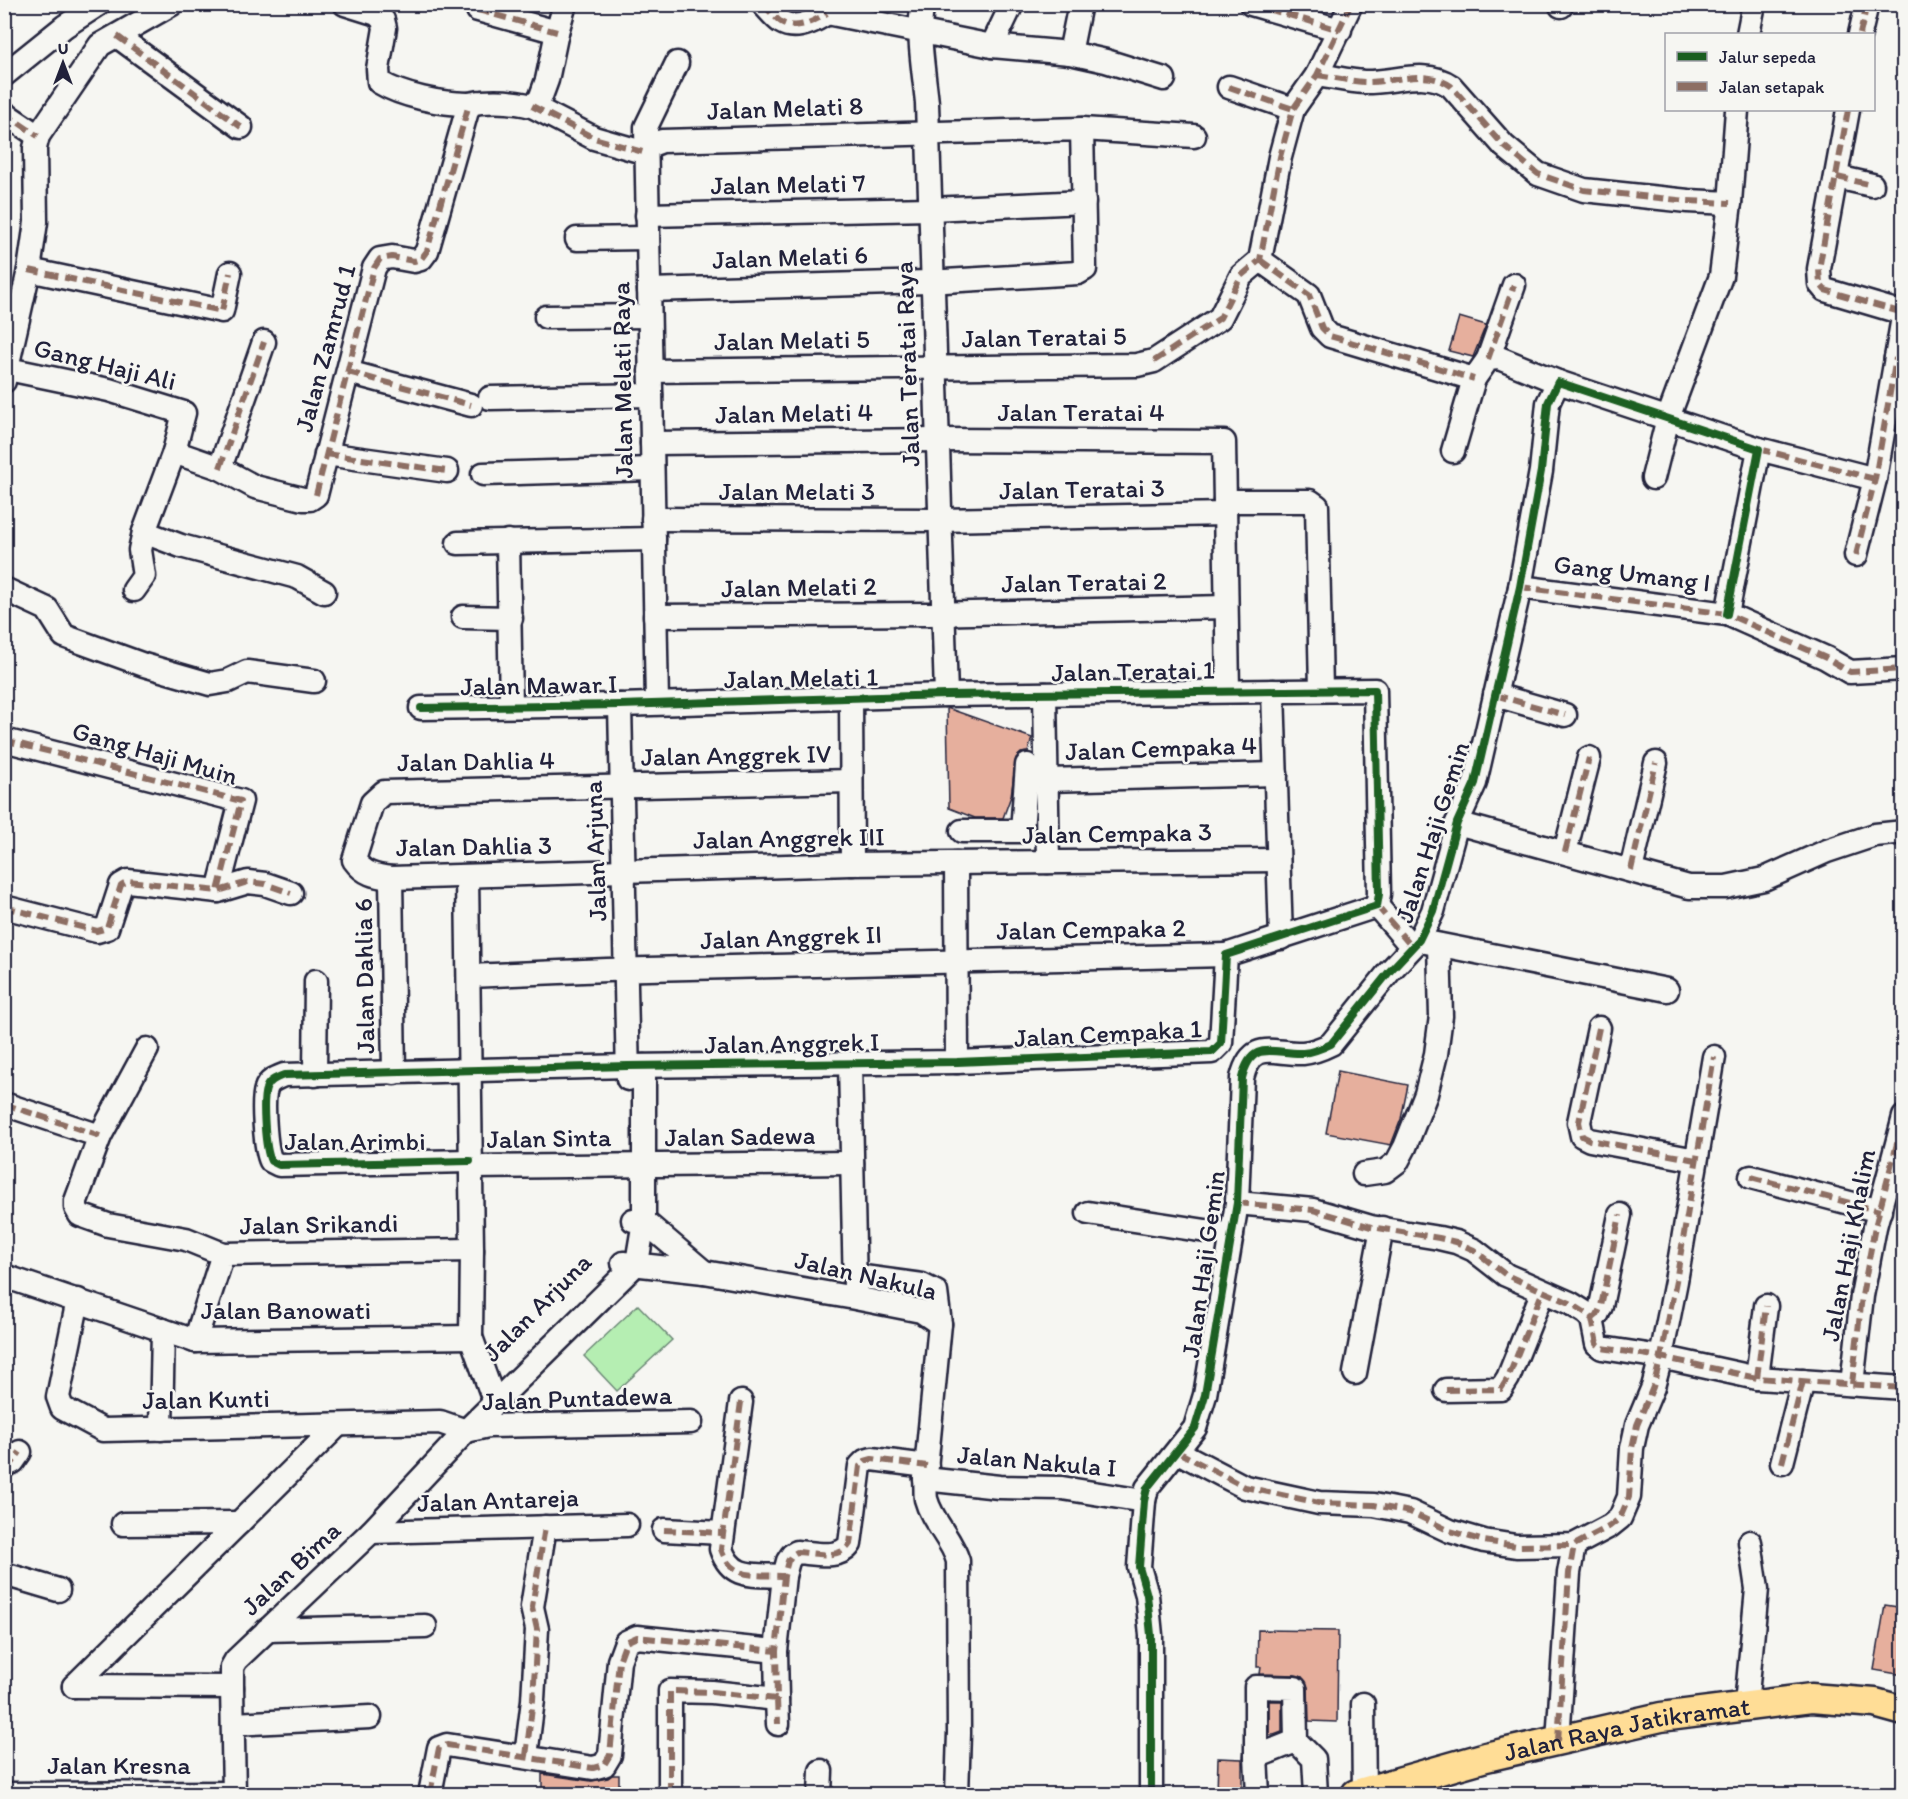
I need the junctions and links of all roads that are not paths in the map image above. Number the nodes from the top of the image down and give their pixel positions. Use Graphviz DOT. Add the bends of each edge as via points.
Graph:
graph roads {
  1 [pos="99,4"];
  2 [pos="172,4"];
  3 [pos="345,4"];
  4 [pos="565,4"];
  5 [pos="764,4"];
  6 [pos="924,4"];
  7 [pos="1012,4"];
  8 [pos="1080,4"];
  9 [pos="1251,4"];
  10 [pos="1351,4"];
  11 [pos="1754,4"];
  12 [pos="1867,4"];
  13 [pos="829,9"];
  14 [pos="478,10"];
  15 [pos="1340,30"];
  16 [pos="557,32"];
  17 [pos="921,32"];
  18 [pos="1748,33"];
  19 [pos="1860,33"];
  20 [pos="117,36"];
  21 [pos="992,46"];
  22 [pos="1070,54"];
  23 [pos="677,63"];
  24 [pos="4,75"];
  25 [pos="1317,75"];
  26 [pos="1164,79"];
  27 [pos="1229,87"];
  28 [pos="469,104"];
  29 [pos="532,106"];
  30 [pos="1293,109"];
  31 [pos="1737,111"];
  32 [pos="1848,111"];
  33 [pos="4,113"];
  34 [pos="241,127"];
  35 [pos="1083,129"];
  36 [pos="928,132"];
  37 [pos="38,136"];
  38 [pos="1194,136"];
  39 [pos="646,150"];
  40 [pos="1837,177"];
  41 [pos="1872,185"];
  42 [pos="1084,202"];
  43 [pos="1730,203"];
  44 [pos="930,209"];
  45 [pos="647,216"];
  46 [pos="577,238"];
  47 [pos="647,238"];
  48 [pos="1260,260"];
  49 [pos="29,270"];
  50 [pos="230,273"];
  51 [pos="933,282"];
  52 [pos="1514,285"];
  53 [pos="649,290"];
  54 [pos="13,301"];
  55 [pos="1903,312"];
  56 [pos="649,316"];
  57 [pos="546,317"];
  58 [pos="264,342"];
  59 [pos="1900,358"];
  60 [pos="1488,359"];
  61 [pos="935,368"];
  62 [pos="650,371"];
  63 [pos="348,372"];
  64 [pos="6,375"];
  65 [pos="1474,379"];
  66 [pos="1558,382"];
  67 [pos="651,395"];
  68 [pos="1668,418"];
  69 [pos="938,440"];
  70 [pos="652,443"];
  71 [pos="1759,449"];
  72 [pos="1453,451"];
  73 [pos="174,452"];
  74 [pos="326,454"];
  75 [pos="220,468"];
  76 [pos="652,469"];
  77 [pos="447,471"];
  78 [pos="483,474"];
  79 [pos="1653,478"];
  80 [pos="1875,478"];
  81 [pos="1225,507"];
  82 [pos="940,520"];
  83 [pos="654,529"];
  84 [pos="144,532"];
  85 [pos="508,541"];
  86 [pos="458,543"];
  87 [pos="1856,555"];
  88 [pos="1520,587"];
  89 [pos="4,589"];
  90 [pos="134,590"];
  91 [pos="324,592"];
  92 [pos="1226,607"];
  93 [pos="943,614"];
  94 [pos="1727,614"];
  95 [pos="655,616"];
  96 [pos="463,618"];
  97 [pos="511,618"];
  98 [pos="1904,669"];
  99 [pos="314,681"];
  100 [pos="1321,690"];
  101 [pos="1228,691"];
  102 [pos="1274,691"];
  103 [pos="1045,694"];
  104 [pos="946,695"];
  105 [pos="1495,695"];
  106 [pos="851,698"];
  107 [pos="657,702"];
  108 [pos="620,705"];
  109 [pos="511,706"];
  110 [pos="421,708"];
  111 [pos="1566,716"];
  112 [pos="4,740"];
  113 [pos="1589,758"];
  114 [pos="1656,763"];
  115 [pos="1027,765"];
  116 [pos="1276,774"];
  117 [pos="851,781"];
  118 [pos="622,787"];
  119 [pos="1040,792"];
  120 [pos="372,804"];
  121 [pos="1457,823"];
  122 [pos="962,831"];
  123 [pos="1904,832"];
  124 [pos="1566,852"];
  125 [pos="1278,860"];
  126 [pos="1048,862"];
  127 [pos="956,863"];
  128 [pos="852,864"];
  129 [pos="624,870"];
  130 [pos="1631,870"];
  131 [pos="467,876"];
  132 [pos="391,878"];
  133 [pos="218,891"];
  134 [pos="291,893"];
  135 [pos="1377,906"];
  136 [pos="4,907"];
  137 [pos="1281,938"];
  138 [pos="1424,944"];
  139 [pos="1226,955"];
  140 [pos="956,961"];
  141 [pos="627,970"];
  142 [pos="469,976"];
  143 [pos="316,981"];
  144 [pos="1667,990"];
  145 [pos="1599,1028"];
  146 [pos="147,1049"];
  147 [pos="1714,1057"];
  148 [pos="957,1062"];
  149 [pos="850,1063"];
  150 [pos="636,1066"];
  151 [pos="469,1070"];
  152 [pos="394,1073"];
  153 [pos="315,1075"];
  154 [pos="4,1104"];
  155 [pos="1904,1118"];
  156 [pos="100,1136"];
  157 [pos="1696,1160"];
  158 [pos="852,1163"];
  159 [pos="470,1164"];
  160 [pos="636,1165"];
  161 [pos="1364,1174"];
  162 [pos="1751,1177"];
  163 [pos="1237,1203"];
  164 [pos="1880,1211"];
  165 [pos="1088,1213"];
  166 [pos="1620,1215"];
  167 [pos="637,1221"];
  168 [pos="1382,1228"];
  169 [pos="1232,1235"];
  170 [pos="472,1250"];
  171 [pos="223,1254"];
  172 [pos="629,1263"];
  173 [pos="704,1272"];
  174 [pos="4,1276"];
  175 [pos="855,1287"];
  176 [pos="1542,1293"];
  177 [pos="78,1300"];
  178 [pos="1766,1306"];
  179 [pos="1592,1319"];
  180 [pos="163,1330"];
  181 [pos="471,1336"];
  182 [pos="195,1341"];
  183 [pos="1661,1357"];
  184 [pos="1355,1373"];
  185 [pos="1757,1377"];
  186 [pos="1803,1382"];
  187 [pos="1852,1384"];
  188 [pos="1904,1388"];
  189 [pos="1446,1390"];
  190 [pos="741,1402"];
  191 [pos="482,1411"];
  192 [pos="691,1422"];
  193 [pos="338,1425"];
  194 [pos="161,1429"];
  195 [pos="1178,1452"];
  196 [pos="1782,1463"];
  197 [pos="926,1473"];
  198 [pos="1144,1501"];
  199 [pos="239,1523"];
  200 [pos="123,1524"];
  201 [pos="627,1525"];
  202 [pos="545,1527"];
  203 [pos="664,1530"];
  204 [pos="371,1532"];
  205 [pos="722,1533"];
  206 [pos="1750,1542"];
  207 [pos="1574,1545"];
  208 [pos="4,1574"];
  209 [pos="784,1576"];
  210 [pos="58,1590"];
  211 [pos="425,1626"];
  212 [pos="267,1630"];
  213 [pos="776,1651"];
  214 [pos="232,1687"];
  215 [pos="777,1699"];
  216 [pos="1363,1704"];
  217 [pos="1746,1705"];
  218 [pos="1904,1711"];
  219 [pos="370,1717"];
  220 [pos="233,1724"];
  221 [pos="778,1724"];
  222 [pos="1296,1741"];
  223 [pos="1558,1741"];
  224 [pos="526,1756"];
  225 [pos="1256,1757"];
  226 [pos="821,1771"];
  227 [pos="1360,1793"];
  228 [pos="4,1794"];
  229 [pos="234,1794"];
  230 [pos="430,1794"];
  231 [pos="670,1794"];
  232 [pos="819,1794"];
  233 [pos="957,1794"];
  234 [pos="1151,1794"];
  235 [pos="1258,1794"];
  236 [pos="1317,1794"];
  1 -- 24 [label="street"];
  2 -- 20 [label="street"];
  3 -- 28 [label="street" via="377,14 383,20 379,82 423,99"];
  4 -- 16 [label="street"];
  5 -- 13 [label="street" via="782,22 793,24 811,23"];
  6 -- 17 [label="street, Jalan Teratai Raya"];
  7 -- 21 [label="street"];
  8 -- 22 [label="street"];
  9 -- 15 [label="street"];
  10 -- 15 [label="street"];
  11 -- 18 [label="street"];
  12 -- 19 [label="street"];
  13 -- 17 [label="street"];
  14 -- 16 [label="street"];
  15 -- 25 [label="street"];
  16 -- 29 [label="street" via="547,80 540,99"];
  17 -- 21 [label="street"];
  17 -- 36 [label="street, Jalan Teratai Raya"];
  20 -- 34 [label="street"];
  20 -- 37 [label="street" via="100,45"];
  21 -- 22 [label="street"];
  22 -- 26 [label="street"];
  23 -- 39 [label="street, Jalan Melati Raya" via="646,127"];
  25 -- 30 [label="street"];
  25 -- 43 [label="street" via="1365,82 1431,77 1442,80 1504,146 1538,174 1584,190"];
  27 -- 30 [label="street"];
  28 -- 29 [label="street"];
  28 -- 63 [label="street, Jalan Zamrud 1" via="427,251 421,259 392,257 380,260 374,268"];
  29 -- 39 [label="street" via="594,138"];
  30 -- 48 [label="street"];
  31 -- 43 [label="street"];
  32 -- 40 [label="street"];
  33 -- 37 [label="street"];
  35 -- 36 [label="street, Jalan Melati 8"];
  35 -- 38 [label="street, Jalan Melati 8"];
  35 -- 42 [label="street"];
  36 -- 39 [label="street, Jalan Melati 8" via="662,141"];
  36 -- 44 [label="street, Jalan Teratai Raya"];
  37 -- 49 [label="street" via="36,222"];
  39 -- 45 [label="street, Jalan Melati Raya"];
  40 -- 41 [label="street"];
  40 -- 55 [label="street" via="1819,269 1820,284 1825,290"];
  42 -- 44 [label="street, Jalan Melati 7"];
  42 -- 51 [label="street, Jalan Melati 6" via="1085,269 1078,273"];
  43 -- 68 [label="street" via="1721,276"];
  44 -- 45 [label="street, Jalan Melati 7"];
  44 -- 51 [label="street, Jalan Teratai Raya"];
  45 -- 47 [label="street, Jalan Melati Raya"];
  46 -- 47 [label="street"];
  47 -- 53 [label="street, Jalan Melati Raya"];
  48 -- 61 [label="street, Jalan Teratai 5" via="1241,276 1220,318 1154,362"];
  48 -- 65 [label="street" via="1309,295 1322,328 1330,336"];
  49 -- 50 [label="street" via="222,311"];
  49 -- 54 [label="street"];
  51 -- 53 [label="street, Jalan Melati 6"];
  51 -- 61 [label="street, Jalan Teratai Raya"];
  52 -- 60 [label="street"];
  53 -- 56 [label="street, Jalan Melati Raya"];
  54 -- 64 [label="street"];
  55 -- 59 [label="street"];
  56 -- 57 [label="street"];
  56 -- 62 [label="street, Jalan Melati Raya"];
  58 -- 75 [label="street"];
  59 -- 80 [label="street"];
  60 -- 65 [label="street"];
  60 -- 66 [label="street" via="1499,358"];
  61 -- 62 [label="street, Jalan Melati 5"];
  61 -- 69 [label="street, Jalan Teratai Raya"];
  62 -- 67 [label="street, Jalan Melati Raya"];
  63 -- 67 [label="street" via="480,401"];
  63 -- 74 [label="street, Jalan Zamrud 1"];
  64 -- 73 [label="street, Gang Haji Ali" via="109,390 184,413"];
  65 -- 72 [label="street"];
  66 -- 68 [label="street"];
  66 -- 88 [label="street, Jalan Haji Gemin" via="1548,403 1542,471"];
  67 -- 70 [label="street, Jalan Melati Raya"];
  68 -- 71 [label="street"];
  68 -- 79 [label="street"];
  69 -- 70 [label="street, Jalan Melati 4"];
  69 -- 81 [label="street, Jalan Teratai 4" via="1224,442"];
  69 -- 82 [label="street, Jalan Teratai Raya"];
  70 -- 76 [label="street, Jalan Melati Raya"];
  71 -- 80 [label="street"];
  71 -- 94 [label="street"];
  73 -- 75 [label="street, Jalan Zamrud 1"];
  73 -- 84 [label="street"];
  74 -- 75 [label="street, Jalan Zamrud 1" via="316,495 310,500 255,487"];
  74 -- 77 [label="street"];
  76 -- 78 [label="street"];
  76 -- 83 [label="street, Jalan Melati Raya"];
  80 -- 87 [label="street"];
  81 -- 82 [label="street, Jalan Teratai 3"];
  81 -- 92 [label="street"];
  81 -- 100 [label="street, Jalan Teratai 3" via="1310,501 1317,506"];
  82 -- 83 [label="street, Jalan Melati 3"];
  82 -- 93 [label="street, Jalan Teratai Raya"];
  83 -- 85 [label="street, Jalan Melati 3"];
  83 -- 95 [label="street, Jalan Melati Raya"];
  84 -- 90 [label="street" via="140,550 144,576"];
  84 -- 91 [label="street" via="297,577"];
  85 -- 86 [label="street, Jalan Melati 3"];
  85 -- 97 [label="street"];
  88 -- 94 [label="street, Gang Umang I"];
  88 -- 105 [label="street, Jalan Haji Gemin"];
  89 -- 99 [label="street" via="47,609 64,636 210,684 247,672"];
  92 -- 93 [label="street, Jalan Teratai 2"];
  92 -- 101 [label="street"];
  93 -- 95 [label="street, Jalan Melati 2"];
  93 -- 104 [label="street, Jalan Teratai Raya"];
  94 -- 98 [label="street, Gang Umang I" via="1850,672"];
  95 -- 107 [label="street, Jalan Melati Raya"];
  96 -- 97 [label="street"];
  97 -- 109 [label="street"];
  100 -- 102 [label="street, Jalan Teratai 1"];
  100 -- 135 [label="street, Jalan Teratai 1" via="1375,690"];
  101 -- 102 [label="street, Jalan Teratai 1"];
  101 -- 103 [label="street, Jalan Teratai 1"];
  102 -- 116 [label="street"];
  103 -- 104 [label="street, Jalan Teratai 1"];
  103 -- 119 [label="street"];
  104 -- 106 [label="street, Jalan Melati 1"];
  105 -- 111 [label="street"];
  105 -- 121 [label="street, Jalan Haji Gemin" via="1475,783"];
  106 -- 107 [label="street, Jalan Melati 1"];
  106 -- 117 [label="street"];
  107 -- 108 [label="street, Jalan Mawar I"];
  108 -- 109 [label="street, Jalan Mawar I"];
  108 -- 118 [label="street, Jalan Arjuna"];
  109 -- 110 [label="street, Jalan Mawar I"];
  112 -- 133 [label="street, Gang Haji Muin" via="241,801"];
  113 -- 124 [label="street"];
  114 -- 130 [label="street"];
  115 -- 119 [label="street"];
  116 -- 119 [label="street, Jalan Cempaka 4"];
  116 -- 125 [label="street"];
  117 -- 118 [label="street, Jalan Anggrek IV"];
  117 -- 128 [label="street"];
  118 -- 120 [label="street, Jalan Dahlia 4" via="384,792"];
  118 -- 129 [label="street, Jalan Arjuna"];
  119 -- 122 [label="street" via="1022,831"];
  119 -- 126 [label="street"];
  120 -- 132 [label="street, Jalan Dahlia 3" via="354,860 372,876"];
  121 -- 124 [label="street"];
  121 -- 138 [label="street, Jalan Haji Gemin"];
  123 -- 130 [label="street" via="1875,835 1764,879 1726,887 1689,887"];
  124 -- 130 [label="street"];
  125 -- 126 [label="street, Jalan Cempaka 3"];
  125 -- 137 [label="street"];
  126 -- 127 [label="street, Jalan Cempaka 3"];
  127 -- 128 [label="street, Jalan Anggrek III"];
  127 -- 140 [label="street"];
  128 -- 129 [label="street, Jalan Anggrek III"];
  129 -- 131 [label="street, Jalan Dahlia 3"];
  129 -- 141 [label="street, Jalan Arjuna"];
  131 -- 132 [label="street, Jalan Dahlia 3"];
  131 -- 142 [label="street"];
  132 -- 152 [label="street, Jalan Dahlia 6"];
  133 -- 134 [label="street" via="248,882"];
  133 -- 136 [label="street" via="128,881 121,885 107,928 97,931"];
  135 -- 137 [label="street"];
  135 -- 138 [label="street"];
  137 -- 139 [label="street"];
  138 -- 144 [label="street"];
  138 -- 161 [label="street" via="1441,1016 1426,1094 1397,1162 1385,1171"];
  138 -- 163 [label="street, Jalan Haji Gemin" via="1389,972 1330,1044 1302,1053 1256,1053 1246,1065 1242,1078"];
  139 -- 140 [label="street, Jalan Cempaka 2"];
  139 -- 148 [label="street, Jalan Cempaka 1" via="1221,1043 1212,1052"];
  140 -- 141 [label="street, Jalan Anggrek II"];
  140 -- 148 [label="street"];
  141 -- 142 [label="street, Jalan Anggrek II"];
  141 -- 150 [label="street, Jalan Arjuna"];
  142 -- 151 [label="street"];
  143 -- 153 [label="street"];
  145 -- 157 [label="street" via="1579,1122 1582,1136"];
  146 -- 156 [label="street"];
  147 -- 157 [label="street"];
  148 -- 149 [label="street, Jalan Anggrek I"];
  149 -- 150 [label="street, Jalan Anggrek I"];
  149 -- 158 [label="street"];
  150 -- 151 [label="street, Jalan Anggrek I"];
  150 -- 160 [label="street, Jalan Arjuna"];
  151 -- 152 [label="street, Jalan Arimbi"];
  151 -- 159 [label="street"];
  152 -- 153 [label="street, Jalan Arimbi"];
  153 -- 159 [label="street, Jalan Arimbi" via="284,1075 272,1080 266,1090 265,1143 271,1161 279,1165"];
  154 -- 156 [label="street"];
  155 -- 164 [label="street, Jalan Haji Khalim"];
  156 -- 171 [label="street" via="76,1201 80,1215 108,1225 186,1239"];
  157 -- 183 [label="street"];
  158 -- 160 [label="street, Jalan Sadewa"];
  158 -- 175 [label="street"];
  159 -- 160 [label="street, Jalan Sinta"];
  159 -- 170 [label="street"];
  160 -- 167 [label="street, Jalan Arjuna"];
  162 -- 164 [label="street"];
  163 -- 168 [label="street" via="1313,1210"];
  163 -- 169 [label="street, Jalan Haji Gemin"];
  164 -- 187 [label="street, Jalan Haji Khalim" via="1862,1296"];
  165 -- 169 [label="street"];
  166 -- 179 [label="street" via="1604,1294"];
  167 -- 172 [label="street, Jalan Arjuna"];
  167 -- 173 [label="street"];
  168 -- 176 [label="street" via="1456,1242"];
  168 -- 184 [label="street"];
  169 -- 195 [label="street, Jalan Haji Gemin" via="1205,1395 1195,1428"];
  170 -- 171 [label="street, Jalan Srikandi"];
  170 -- 181 [label="street"];
  171 -- 182 [label="street, Jalan Srikandi"];
  172 -- 173 [label="street, Jalan Nakula"];
  172 -- 191 [label="street, Jalan Arjuna"];
  173 -- 175 [label="street, Jalan Nakula"];
  174 -- 177 [label="street, Jalan Banowati"];
  175 -- 197 [label="street, Jalan Nakula" via="922,1285 936,1292 940,1324"];
  176 -- 179 [label="street" via="1570,1303"];
  176 -- 189 [label="street" via="1500,1389"];
  177 -- 180 [label="street, Jalan Banowati"];
  177 -- 194 [label="street, Jalan Kunti" via="58,1397 62,1408 104,1430"];
  178 -- 185 [label="street"];
  179 -- 183 [label="street" via="1595,1339 1602,1348"];
  180 -- 182 [label="street, Jalan Banowati"];
  180 -- 194 [label="street"];
  181 -- 182 [label="street, Jalan Banowati"];
  181 -- 191 [label="street"];
  183 -- 185 [label="street"];
  183 -- 207 [label="street" via="1637,1425 1625,1510 1610,1526"];
  185 -- 186 [label="street"];
  186 -- 187 [label="street"];
  186 -- 196 [label="street"];
  187 -- 188 [label="street"];
  190 -- 205 [label="street"];
  191 -- 192 [label="street, Jalan Puntadewa" via="488,1426"];
  191 -- 193 [label="street, Jalan Kunti" via="440,1422"];
  191 -- 204 [label="street, Jalan Bima"];
  193 -- 194 [label="street, Jalan Kunti"];
  193 -- 199 [label="street"];
  195 -- 198 [label="street, Jalan Haji Gemin" via="1147,1488"];
  195 -- 207 [label="street" via="1245,1487 1319,1503 1374,1505 1410,1512 1450,1531 1484,1541 1516,1546"];
  197 -- 198 [label="street, Jalan Nakula I" via="999,1487 1062,1488"];
  197 -- 209 [label="street, Jalan Nakula I" via="872,1459 864,1461 846,1550 833,1554 797,1552 788,1561"];
  197 -- 233 [label="street" via="926,1499 958,1561"];
  198 -- 234 [label="street, Jalan Haji Gemin" via="1139,1567 1147,1595 1151,1635"];
  199 -- 200 [label="street"];
  199 -- 214 [label="street" via="74,1686"];
  201 -- 202 [label="street, Jalan Antareja"];
  202 -- 204 [label="street, Jalan Antareja"];
  202 -- 224 [label="street" via="532,1607 537,1629"];
  203 -- 205 [label="street"];
  204 -- 212 [label="street, Jalan Bima"];
  205 -- 209 [label="street" via="721,1549 731,1569"];
  206 -- 217 [label="street" via="1757,1589"];
  207 -- 223 [label="street"];
  208 -- 210 [label="street"];
  209 -- 213 [label="street"];
  211 -- 212 [label="street"];
  212 -- 214 [label="street, Jalan Bima" via="236,1660"];
  213 -- 215 [label="street"];
  213 -- 224 [label="street" via="637,1637 626,1642 619,1662 609,1755 604,1765 593,1768"];
  214 -- 220 [label="street, Jalan Bima"];
  215 -- 221 [label="street"];
  215 -- 231 [label="street" via="670,1691"];
  216 -- 227 [label="street"];
  217 -- 218 [label="main road, Jalan Raya Jatikramat" via="1841,1699"];
  217 -- 223 [label="main road, Jalan Raya Jatikramat" via="1661,1717"];
  219 -- 220 [label="street"];
  220 -- 229 [label="street, Jalan Bima"];
  222 -- 225 [label="street"];
  222 -- 225 [label="street" via="1295,1688 1256,1687"];
  222 -- 236 [label="street" via="1314,1759"];
  223 -- 227 [label="main road, Jalan Raya Jatikramat"];
  224 -- 230 [label="street" via="447,1745 439,1748"];
  225 -- 235 [label="street"];
  226 -- 232 [label="street"];
  228 -- 229 [label="street, Jalan Kresna"];
}
